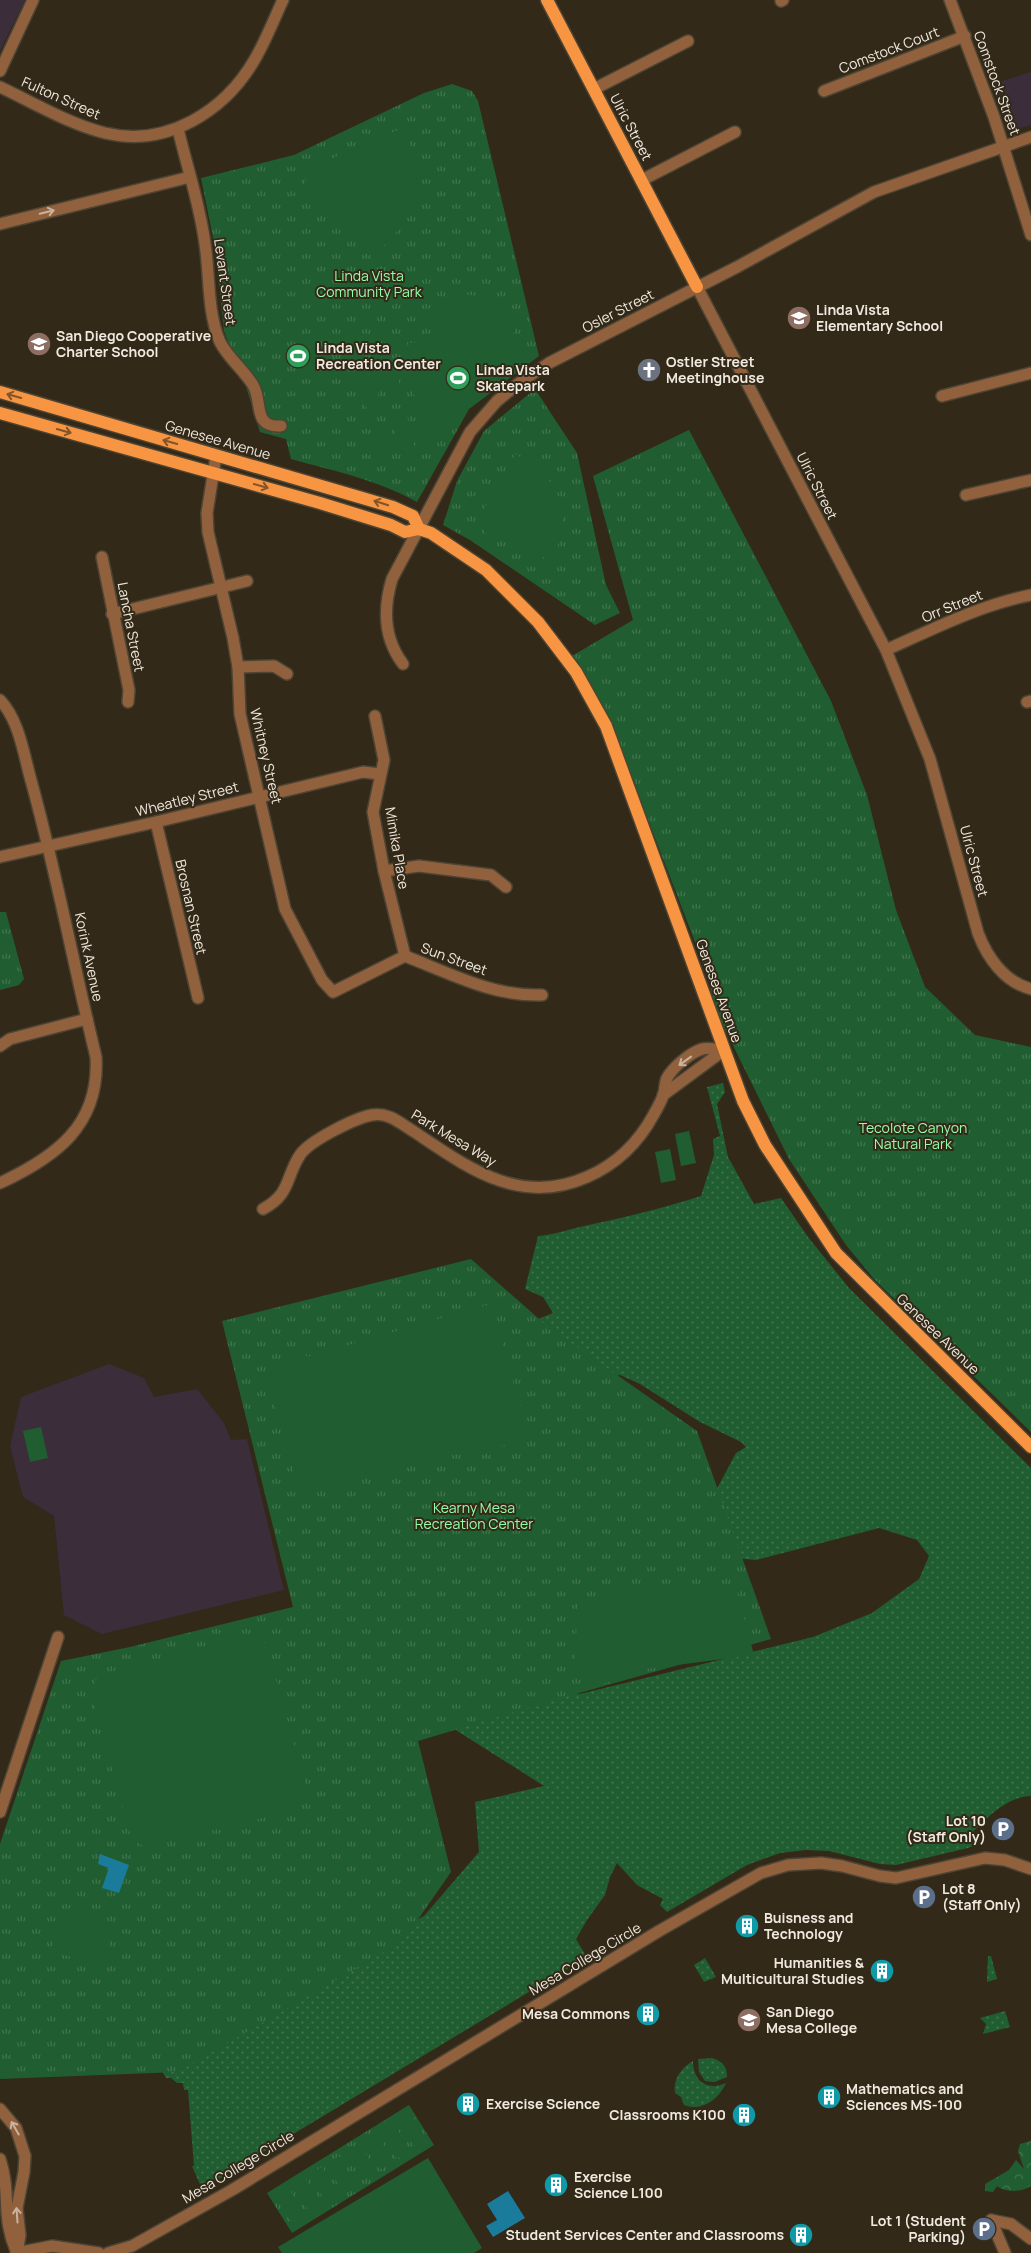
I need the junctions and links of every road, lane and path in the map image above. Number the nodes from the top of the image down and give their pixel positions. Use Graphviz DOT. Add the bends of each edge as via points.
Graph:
graph roads {
  1 [pos="33,0"];
  2 [pos="284,0"];
  3 [pos="547,0"];
  4 [pos="950,0"];
  5 [pos="965,36"];
  6 [pos="688,41"];
  7 [pos="0,71"];
  8 [pos="0,87"];
  9 [pos="594,89"];
  10 [pos="824,91"];
  11 [pos="178,129"];
  12 [pos="735,132"];
  13 [pos="1031,137"];
  14 [pos="1004,147"];
  15 [pos="190,177"];
  16 [pos="642,180"];
  17 [pos="0,224"];
  18 [pos="1031,235"];
  19 [pos="697,287"];
  20 [pos="1031,373"];
  21 [pos="0,392"];
  22 [pos="942,396"];
  23 [pos="0,413"];
  24 [pos="281,426"];
  25 [pos="216,456"];
  26 [pos="214,473"];
  27 [pos="1031,480"];
  28 [pos="966,495"];
  29 [pos="419,530"];
  30 [pos="102,557"];
  31 [pos="247,581"];
  32 [pos="221,586"];
  33 [pos="1031,595"];
  34 [pos="112,614"];
  35 [pos="886,650"];
  36 [pos="403,664"];
  37 [pos="238,667"];
  38 [pos="287,674"];
  39 [pos="0,700"];
  40 [pos="128,702"];
  41 [pos="375,716"];
  42 [pos="380,774"];
  43 [pos="260,796"];
  44 [pos="156,822"];
  45 [pos="49,847"];
  46 [pos="0,857"];
  47 [pos="384,871"];
  48 [pos="506,887"];
  49 [pos="405,956"];
  50 [pos="1031,989"];
  51 [pos="333,992"];
  52 [pos="542,994"];
  53 [pos="198,998"];
  54 [pos="87,1019"];
  55 [pos="0,1046"];
  56 [pos="724,1050"];
  57 [pos="0,1183"];
  58 [pos="263,1209"];
  59 [pos="1031,1447"];
  60 [pos="58,1637"];
  61 [pos="0,1812"];
  62 [pos="1031,1869"];
  63 [pos="0,2109"];
  64 [pos="0,2158"];
  65 [pos="1031,2239"];
  66 [pos="17,2253"];
  67 [pos="99,2253"];
  68 [pos="108,2253"];
  69 [pos="1006,2253"];
  1 -- 7 [label="street"];
  2 -- 11 [label="street, Fulton Street" via="255,59 235,87 196,121"];
  3 -- 9 [label="main road, Ulric Street"];
  4 -- 5 [label="street, Comstock Street"];
  5 -- 10 [label="street, Comstock Court"];
  5 -- 14 [label="street, Comstock Street"];
  6 -- 9 [label="street"];
  8 -- 11 [label="street, Fulton Street" via="86,127 107,133 144,136"];
  9 -- 16 [label="main road, Ulric Street"];
  11 -- 15 [label="street, Levant Street"];
  12 -- 16 [label="street"];
  13 -- 14 [label="street, Osler Street"];
  14 -- 18 [label="street, Comstock Street"];
  14 -- 19 [label="street, Osler Street" via="874,192"];
  17 -- 15 [label="street, one-way"];
  15 -- 24 [label="street, Levant Street" via="205,243 212,314 221,343 254,386 260,416 266,424"];
  16 -- 19 [label="main road, Ulric Street"];
  19 -- 29 [label="street, Osler Street" via="549,363 497,401 470,432"];
  19 -- 35 [label="street, Ulric Street"];
  20 -- 22 [label="street"];
  25 -- 21 [label="main road, Genesee Avenue, one-way"];
  23 -- 26 [label="main road, Genesee Avenue, one-way"];
  25 -- 26 [label="street, Whitney Street"];
  29 -- 25 [label="main road, Genesee Avenue, one-way" via="413,516 393,507"];
  26 -- 29 [label="main road, Genesee Avenue, one-way" via="320,502 405,532"];
  26 -- 32 [label="street, Whitney Street" via="207,513 208,532"];
  27 -- 28 [label="street"];
  29 -- 36 [label="street, Osler Street" via="392,579 386,597 386,623 393,651"];
  29 -- 56 [label="main road, Genesee Avenue" via="431,533 486,570 538,622 576,672 606,726"];
  30 -- 34 [label="street, Lancha Street"];
  31 -- 32 [label="street"];
  32 -- 34 [label="street"];
  32 -- 37 [label="street, Whitney Street"];
  33 -- 35 [label="street, Orr Street" via="950,621"];
  34 -- 40 [label="street, Lancha Street" via="129,690"];
  35 -- 50 [label="street, Ulric Street" via="930,759 985,952 1001,972"];
  37 -- 38 [label="street" via="274,666"];
  37 -- 43 [label="street, Whitney Street" via="240,714"];
  39 -- 45 [label="street, Korink Avenue" via="16,726"];
  41 -- 42 [label="street, Mimika Place" via="384,760"];
  42 -- 43 [label="street, Wheatley Street" via="363,772"];
  42 -- 47 [label="street, Mimika Place" via="373,812"];
  43 -- 44 [label="street, Wheatley Street"];
  43 -- 51 [label="street, Whitney Street" via="285,909 322,980"];
  44 -- 45 [label="street, Wheatley Street"];
  44 -- 53 [label="street, Brosnan Street"];
  45 -- 46 [label="street, Wheatley Street"];
  45 -- 54 [label="street, Korink Avenue"];
  47 -- 48 [label="street" via="420,866 491,875"];
  47 -- 49 [label="street, Mimika Place"];
  49 -- 51 [label="street, Sun Street"];
  49 -- 52 [label="street, Sun Street" via="502,992 525,996"];
  54 -- 55 [label="street" via="10,1039"];
  54 -- 57 [label="street, Korink Avenue" via="97,1072 93,1098 86,1114 72,1136 50,1155"];
  56 -- 58 [label="street, Park Mesa Way" via="702,1049 682,1062 666,1079 663,1095 632,1147 618,1160 586,1178 551,1186 516,1186 490,1179 388,1115 372,1115 311,1142 299,1157 280,1198"];
  56 -- 59 [label="main road, Genesee Avenue" via="743,1101 765,1145 836,1253"];
  60 -- 61 [label="street"];
  62 -- 68 [label="street, Mesa College Circle" via="1005,1860 985,1858 896,1878 821,1863 788,1865 761,1872 232,2190 132,2246"];
  66 -- 63 [label="street, one-way" via="20,2235 16,2208 23,2178 24,2151 16,2128"];
  64 -- 66 [label="street" via="5,2178 4,2227 8,2241"];
  65 -- 69 [label="street" via="1011,2224 992,2220"];
  66 -- 67 [label="street" via="52,2246"];
}
